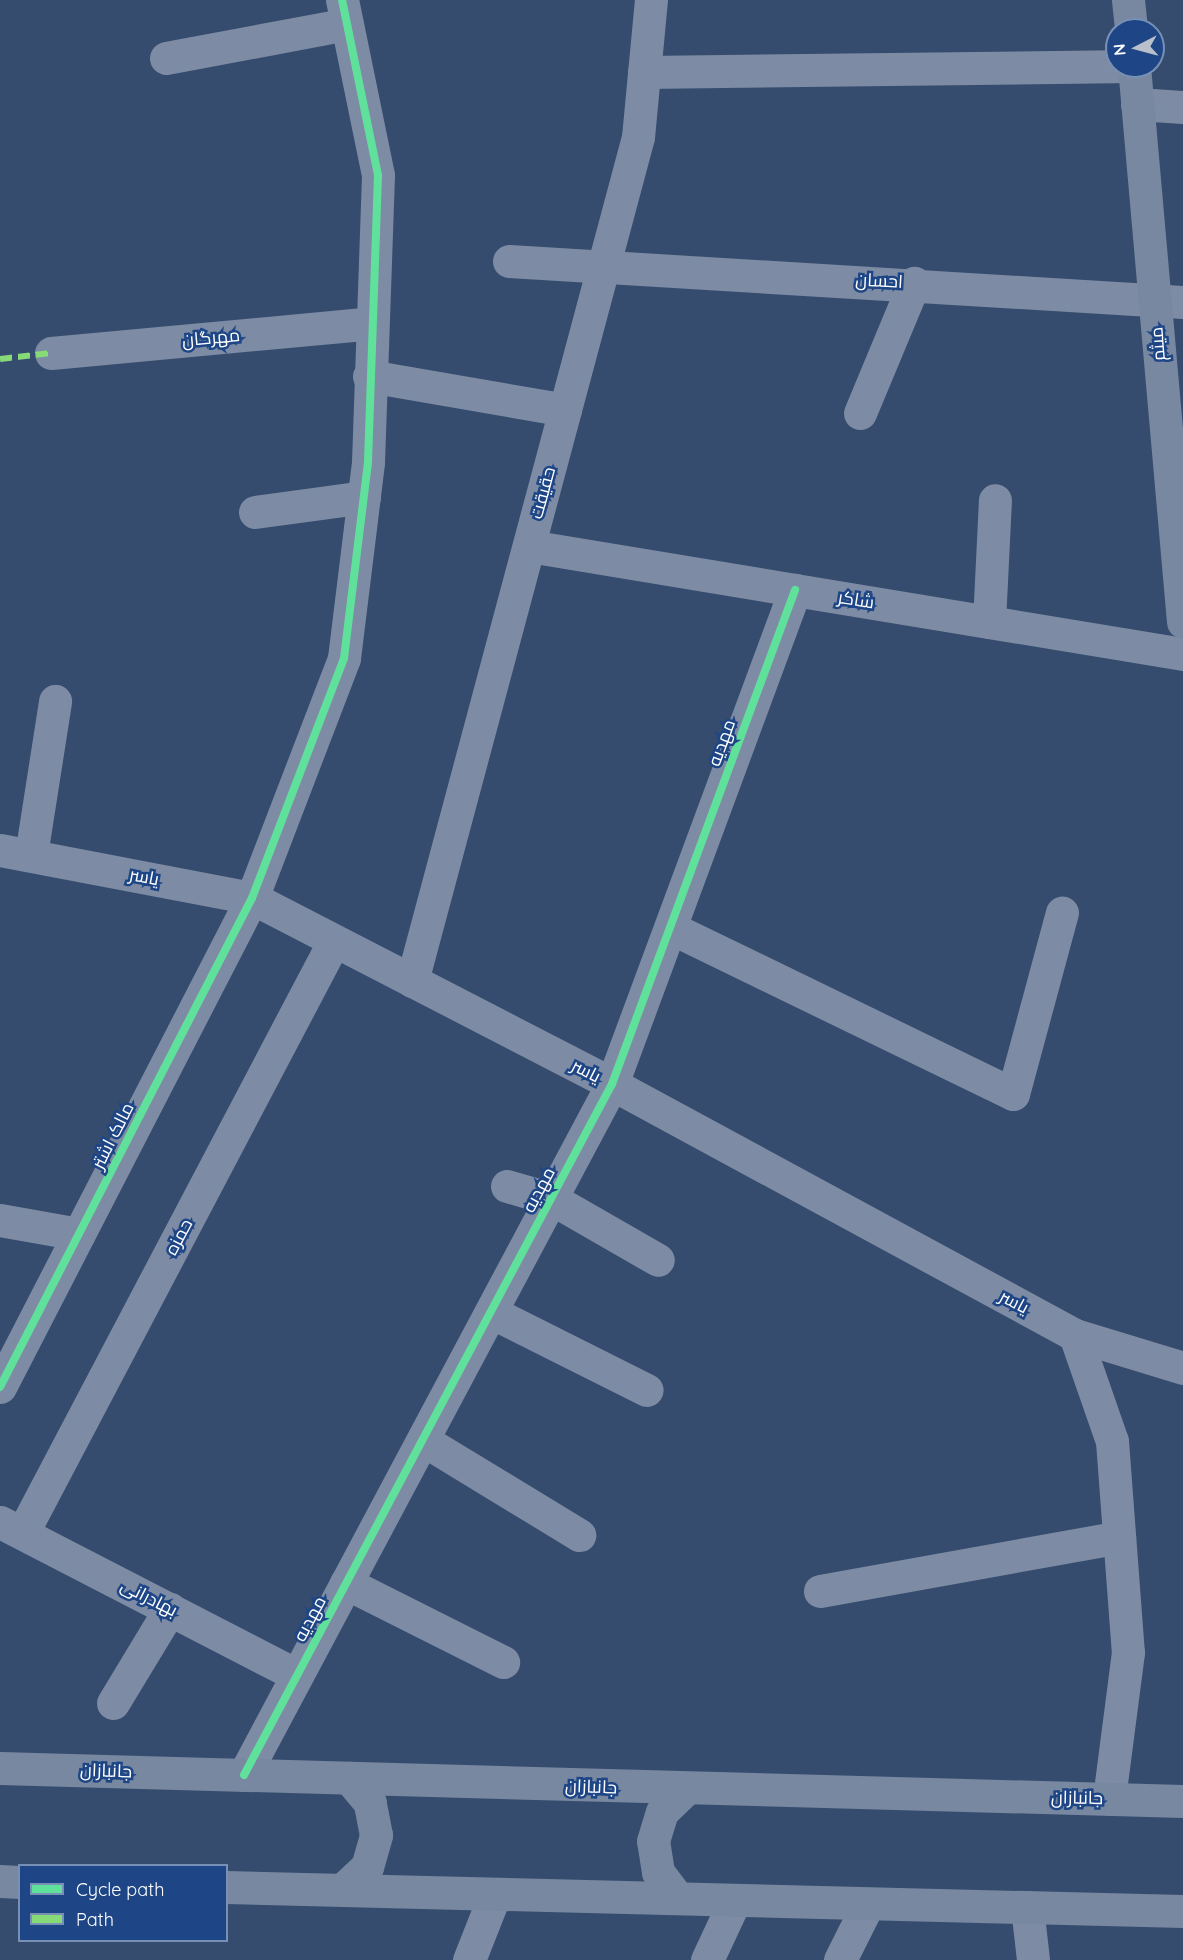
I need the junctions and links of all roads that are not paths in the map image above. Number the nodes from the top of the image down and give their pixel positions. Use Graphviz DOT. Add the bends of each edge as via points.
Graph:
graph roads {
  1 [pos="651,0"];
  2 [pos="1128,0"];
  3 [pos="344,12"];
  4 [pos="1130,18"];
  5 [pos="166,58"];
  6 [pos="1105,66"];
  7 [pos="644,72"];
  8 [pos="1135,78"];
  9 [pos="1137,104"];
  10 [pos="1183,107"];
  11 [pos="509,261"];
  12 [pos="604,265"];
  13 [pos="914,283"];
  14 [pos="1169,300"];
  15 [pos="372,323"];
  16 [pos="51,353"];
  17 [pos="369,376"];
  18 [pos="565,410"];
  19 [pos="860,413"];
  20 [pos="364,497"];
  21 [pos="995,500"];
  22 [pos="255,512"];
  23 [pos="529,546"];
  24 [pos="795,590"];
  25 [pos="989,622"];
  26 [pos="1183,622"];
  27 [pos="1183,654"];
  28 [pos="55,700"];
  29 [pos="15,853"];
  30 [pos="252,898"];
  31 [pos="1062,912"];
  32 [pos="670,928"];
  33 [pos="334,941"];
  34 [pos="412,981"];
  35 [pos="612,1084"];
  36 [pos="507,1186"];
  37 [pos="552,1199"];
  38 [pos="0,1220"];
  39 [pos="79,1234"];
  40 [pos="658,1260"];
  41 [pos="491,1312"];
  42 [pos="1075,1335"];
  43 [pos="1183,1368"];
  44 [pos="0,1387"];
  45 [pos="647,1390"];
  46 [pos="423,1440"];
  47 [pos="12,1527"];
  48 [pos="579,1534"];
  49 [pos="1119,1537"];
  50 [pos="346,1583"];
  51 [pos="820,1591"];
  52 [pos="170,1609"];
  53 [pos="503,1662"];
  54 [pos="297,1675"];
  55 [pos="113,1703"];
  56 [pos="0,1768"];
  57 [pos="244,1775"];
  58 [pos="349,1778"];
  59 [pos="684,1791"];
  60 [pos="1109,1799"];
  61 [pos="1183,1801"];
  62 [pos="0,1881"];
  63 [pos="18,1882"];
  64 [pos="228,1887"];
  65 [pos="343,1889"];
  66 [pos="495,1894"];
  67 [pos="676,1896"];
  68 [pos="735,1900"];
  69 [pos="868,1904"];
  70 [pos="1027,1907"];
  71 [pos="1183,1911"];
  72 [pos="469,1960"];
  73 [pos="707,1960"];
  74 [pos="840,1960"];
  75 [pos="1033,1960"];
  1 -- 7 [label="street, حقیقت"];
  2 -- 4 [label="main road"];
  3 -- 5 [label="street"];
  3 -- 15 [label="street, مالک اشتر" via="378,175"];
  6 -- 7 [label="street"];
  7 -- 12 [label="street, حقیقت" via="638,137"];
  8 -- 9 [label="main road, میثم"];
  9 -- 10 [label="street"];
  9 -- 14 [label="main road, میثم"];
  11 -- 12 [label="street, احسان"];
  12 -- 13 [label="street, احسان"];
  12 -- 18 [label="street, حقیقت"];
  13 -- 14 [label="street, احسان"];
  13 -- 19 [label="street"];
  14 -- 26 [label="main road, میثم"];
  15 -- 16 [label="street, مهرگان"];
  15 -- 17 [label="street, مالک اشتر"];
  17 -- 18 [label="street"];
  17 -- 20 [label="street, مالک اشتر"];
  18 -- 23 [label="street, حقیقت"];
  20 -- 22 [label="street"];
  20 -- 30 [label="street, مالک اشتر" via="344,658"];
  21 -- 25 [label="street"];
  23 -- 24 [label="street, شاکر"];
  23 -- 34 [label="street, حقیقت"];
  24 -- 25 [label="street, شاکر"];
  24 -- 32 [label="street, مهدیه"];
  25 -- 27 [label="street, شاکر"];
  28 -- 29 [label="street"];
  29 -- 30 [label="street, یاسر"];
  30 -- 33 [label="street, یاسر"];
  30 -- 39 [label="street, مالک اشتر"];
  31 -- 32 [label="street" via="1013,1094"];
  32 -- 35 [label="street, مهدیه"];
  33 -- 34 [label="street, یاسر"];
  33 -- 47 [label="street, حمزه"];
  34 -- 35 [label="street, یاسر"];
  35 -- 37 [label="street, مهدیه"];
  35 -- 42 [label="street, یاسر"];
  36 -- 37 [label="street"];
  37 -- 40 [label="street"];
  37 -- 41 [label="street, مهدیه"];
  38 -- 39 [label="street"];
  39 -- 44 [label="street, مالک اشتر"];
  41 -- 45 [label="street"];
  41 -- 46 [label="street, مهدیه"];
  42 -- 43 [label="street, یاسر"];
  42 -- 49 [label="street" via="1112,1441"];
  46 -- 48 [label="street"];
  46 -- 50 [label="street, مهدیه"];
  47 -- 52 [label="street, بهادرانی"];
  49 -- 51 [label="street"];
  49 -- 60 [label="street" via="1128,1652"];
  50 -- 53 [label="street"];
  50 -- 54 [label="street, مهدیه"];
  52 -- 54 [label="street, بهادرانی"];
  52 -- 55 [label="street"];
  54 -- 57 [label="street, مهدیه"];
  56 -- 57 [label="main road, جانبازان"];
  57 -- 58 [label="main road, جانبازان"];
  58 -- 59 [label="main road, جانبازان"];
  58 -- 65 [label="main road" via="370,1803 376,1836 367,1867"];
  59 -- 60 [label="main road, جانبازان"];
  59 -- 67 [label="main road" via="662,1812 653,1841 658,1872"];
  60 -- 61 [label="main road, جانبازان"];
  62 -- 63 [label="main road"];
  64 -- 65 [label="main road"];
  65 -- 66 [label="main road"];
  66 -- 67 [label="main road"];
  66 -- 72 [label="street"];
  67 -- 68 [label="main road"];
  68 -- 69 [label="main road"];
  68 -- 73 [label="street"];
  69 -- 70 [label="main road"];
  69 -- 74 [label="street"];
  70 -- 71 [label="main road"];
  70 -- 75 [label="street"];
}
